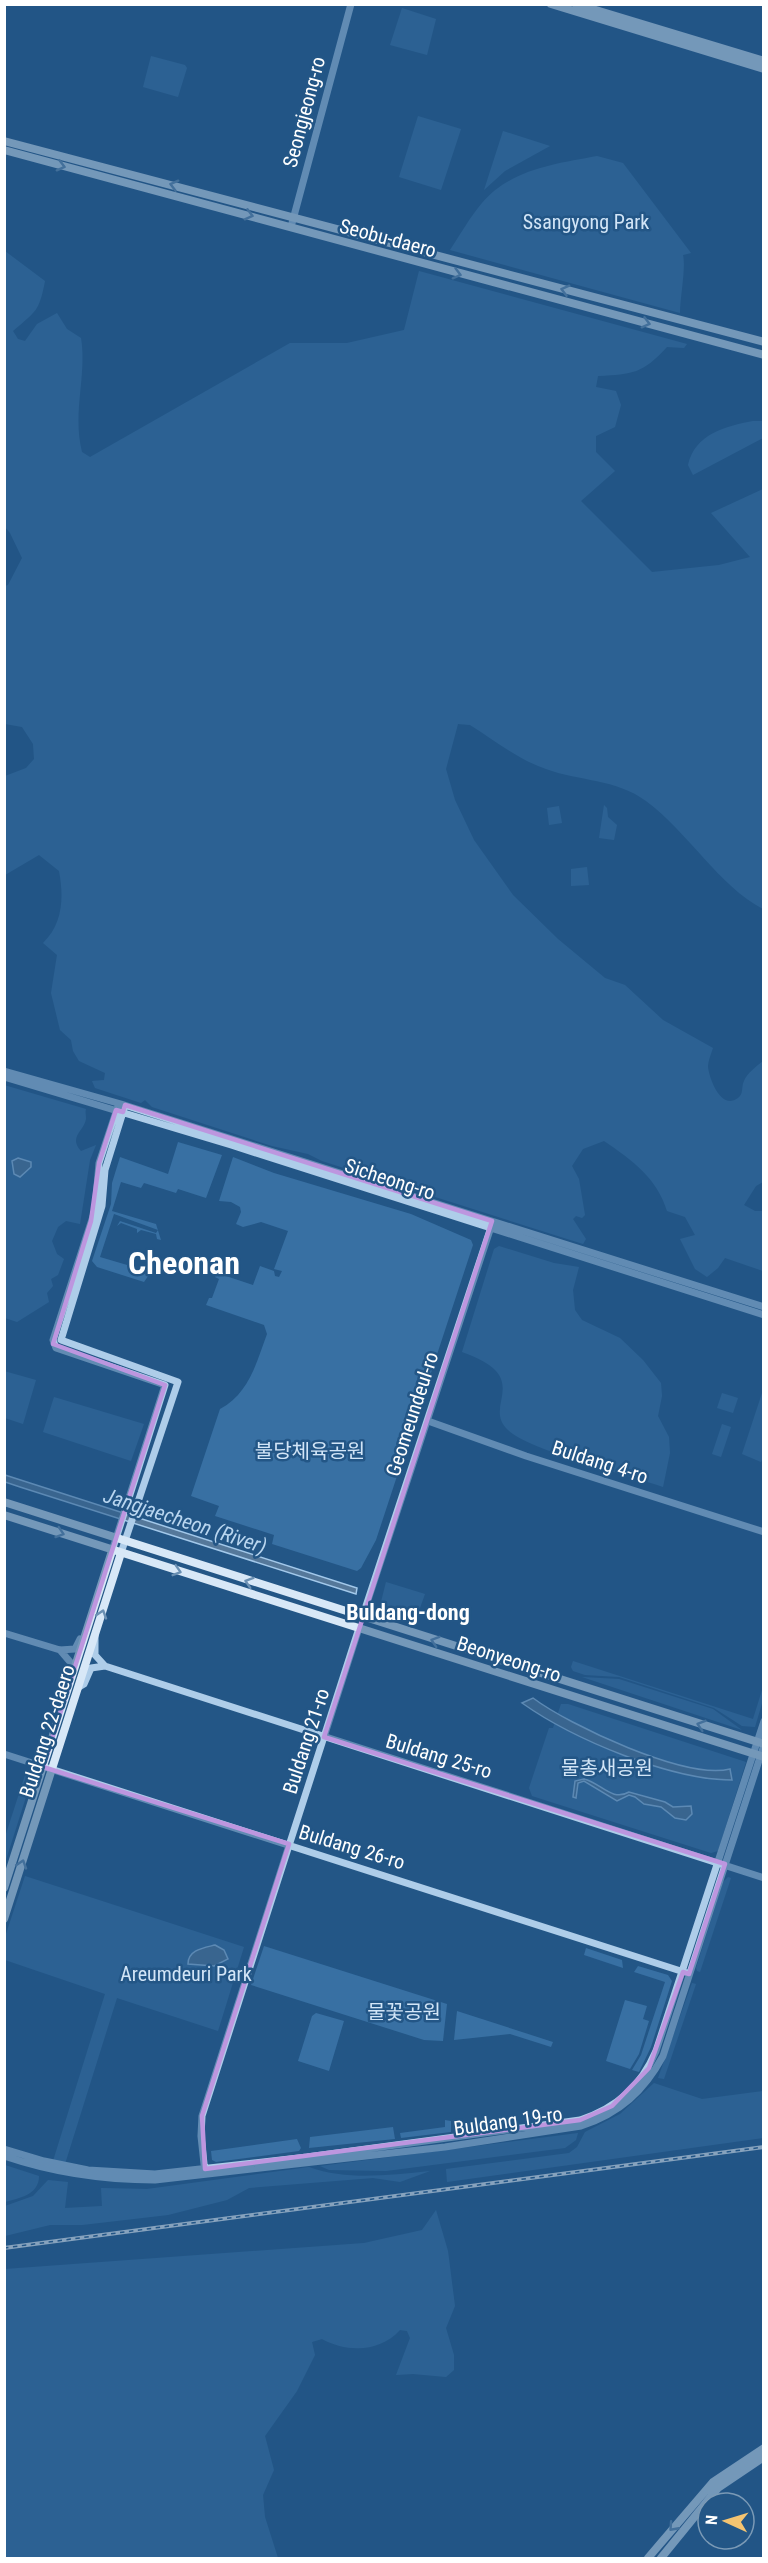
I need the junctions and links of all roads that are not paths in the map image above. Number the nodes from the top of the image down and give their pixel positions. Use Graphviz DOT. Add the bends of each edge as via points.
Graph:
graph roads {
  1 [pos="351,4"];
  2 [pos="550,4"];
  3 [pos="576,4"];
  4 [pos="764,61"];
  5 [pos="764,69"];
  6 [pos="4,141"];
  7 [pos="4,150"];
  8 [pos="293,218"];
  9 [pos="291,227"];
  10 [pos="764,342"];
  11 [pos="764,355"];
  12 [pos="4,1071"];
  13 [pos="4,1077"];
  14 [pos="121,1107"];
  15 [pos="492,1221"];
  16 [pos="490,1229"];
  17 [pos="764,1307"];
  18 [pos="764,1315"];
  19 [pos="156,1411"];
  20 [pos="428,1421"];
  21 [pos="152,1426"];
  22 [pos="162,1430"];
  23 [pos="157,1447"];
  24 [pos="4,1502"];
  25 [pos="4,1515"];
  26 [pos="764,1532"];
  27 [pos="116,1539"];
  28 [pos="125,1542"];
  29 [pos="112,1551"];
  30 [pos="122,1553"];
  31 [pos="362,1618"];
  32 [pos="359,1628"];
  33 [pos="4,1633"];
  34 [pos="86,1633"];
  35 [pos="95,1635"];
  36 [pos="60,1650"];
  37 [pos="105,1666"];
  38 [pos="69,1685"];
  39 [pos="79,1687"];
  40 [pos="764,1721"];
  41 [pos="324,1737"];
  42 [pos="761,1744"];
  43 [pos="4,1754"];
  44 [pos="759,1755"];
  45 [pos="43,1767"];
  46 [pos="52,1769"];
  47 [pos="290,1844"];
  48 [pos="721,1863"];
  49 [pos="764,1878"];
  50 [pos="4,1888"];
  51 [pos="4,1919"];
  52 [pos="686,1973"];
  53 [pos="4,2149"];
  54 [pos="4,2156"];
  55 [pos="44,2165"];
  56 [pos="205,2172"];
  57 [pos="764,2448"];
  58 [pos="764,2457"];
  59 [pos="648,2559"];
  60 [pos="661,2559"];
  1 -- 8 [label="street, Seongjeong-ro"];
  2 -- 5 [label="main road"];
  3 -- 4 [label="main road"];
  8 -- 6 [label="main road, Seobu-daero, one-way"];
  7 -- 9 [label="main road, Seobu-daero, one-way"];
  8 -- 9 [label="street, Seongjeong-ro"];
  10 -- 8 [label="main road, Seobu-daero, one-way"];
  9 -- 11 [label="main road, Seobu-daero, one-way"];
  12 -- 14 [label="street, Sicheong-ro"];
  13 -- 14 [label="street, Sicheong-ro"];
  14 -- 15 [label="street, Sicheong-ro"];
  14 -- 16 [label="street, Sicheong-ro"];
  14 -- 19 [label="street" via="99,1163 95,1210 53,1344 165,1385"];
  14 -- 22 [label="street" via="105,1170 102,1206 61,1340 178,1382"];
  15 -- 16 [label="street, Geomeundeul-ro"];
  15 -- 17 [label="street, Sicheong-ro"];
  16 -- 18 [label="street, Sicheong-ro"];
  16 -- 20 [label="street, Geomeundeul-ro"];
  19 -- 21 [label="street"];
  19 -- 22 [label="street" via="165,1410"];
  20 -- 26 [label="street, Buldang 4-ro"];
  20 -- 31 [label="street, Geomeundeul-ro"];
  21 -- 23 [label="street" via="149,1445 152,1449"];
  21 -- 27 [label="street"];
  22 -- 23 [label="street"];
  23 -- 28 [label="street"];
  24 -- 27 [label="main road, Beonyeong-ro"];
  25 -- 29 [label="main road, Beonyeong-ro, one-way"];
  27 -- 28 [label="main road, Beonyeong-ro"];
  27 -- 29 [label="street"];
  28 -- 30 [label="street"];
  31 -- 28 [label="main road, Beonyeong-ro, one-way"];
  29 -- 30 [label="main road, Beonyeong-ro"];
  29 -- 34 [label="main road, Buldang 22-daero"];
  30 -- 32 [label="main road, Beonyeong-ro, one-way"];
  35 -- 30 [label="main road, Buldang 22-daero, one-way"];
  31 -- 32 [label="main road"];
  42 -- 31 [label="main road, Beonyeong-ro, one-way"];
  32 -- 41 [label="street, Buldang 21-ro"];
  32 -- 44 [label="main road, Beonyeong-ro"];
  33 -- 36 [label="street"];
  34 -- 36 [label="street" via="75,1649"];
  34 -- 38 [label="main road, Buldang 22-daero"];
  35 -- 37 [label="street" via="95,1655"];
  35 -- 39 [label="main road, Buldang 22-daero"];
  36 -- 38 [label="street" via="71,1663"];
  37 -- 39 [label="street" via="91,1668"];
  37 -- 41 [label="street, Buldang 25-ro"];
  38 -- 45 [label="main road, Buldang 22-daero"];
  39 -- 46 [label="main road, Buldang 22-daero"];
  40 -- 42 [label="street, Buldang 19-ro"];
  41 -- 47 [label="street, Buldang 21-ro"];
  41 -- 48 [label="street, Buldang 25-ro"];
  42 -- 44 [label="street, Buldang 19-ro"];
  43 -- 45 [label="street, Buldang 26-ro"];
  44 -- 48 [label="street, Buldang 19-ro"];
  45 -- 46 [label="street, Buldang 26-ro"];
  45 -- 50 [label="main road, Buldang 22-daero"];
  46 -- 47 [label="street, Buldang 26-ro"];
  51 -- 46 [label="main road, Buldang 22-daero, one-way"];
  47 -- 52 [label="street, Buldang 26-ro"];
  47 -- 56 [label="street, Buldang 21-ro" via="202,2116"];
  48 -- 49 [label="street, Buldang 25-ro"];
  48 -- 52 [label="street, Buldang 19-ro"];
  52 -- 56 [label="street, Buldang 19-ro" via="663,2056 650,2079 619,2109 600,2120 461,2144"];
  53 -- 55 [label="street, Buldang 19-ro"];
  54 -- 55 [label="street, Buldang 19-ro"];
  55 -- 56 [label="street, Buldang 19-ro" via="117,2180"];
  57 -- 59 [label="main road, one-way" via="713,2482"];
  58 -- 60 [label="main road" via="718,2488"];
}
